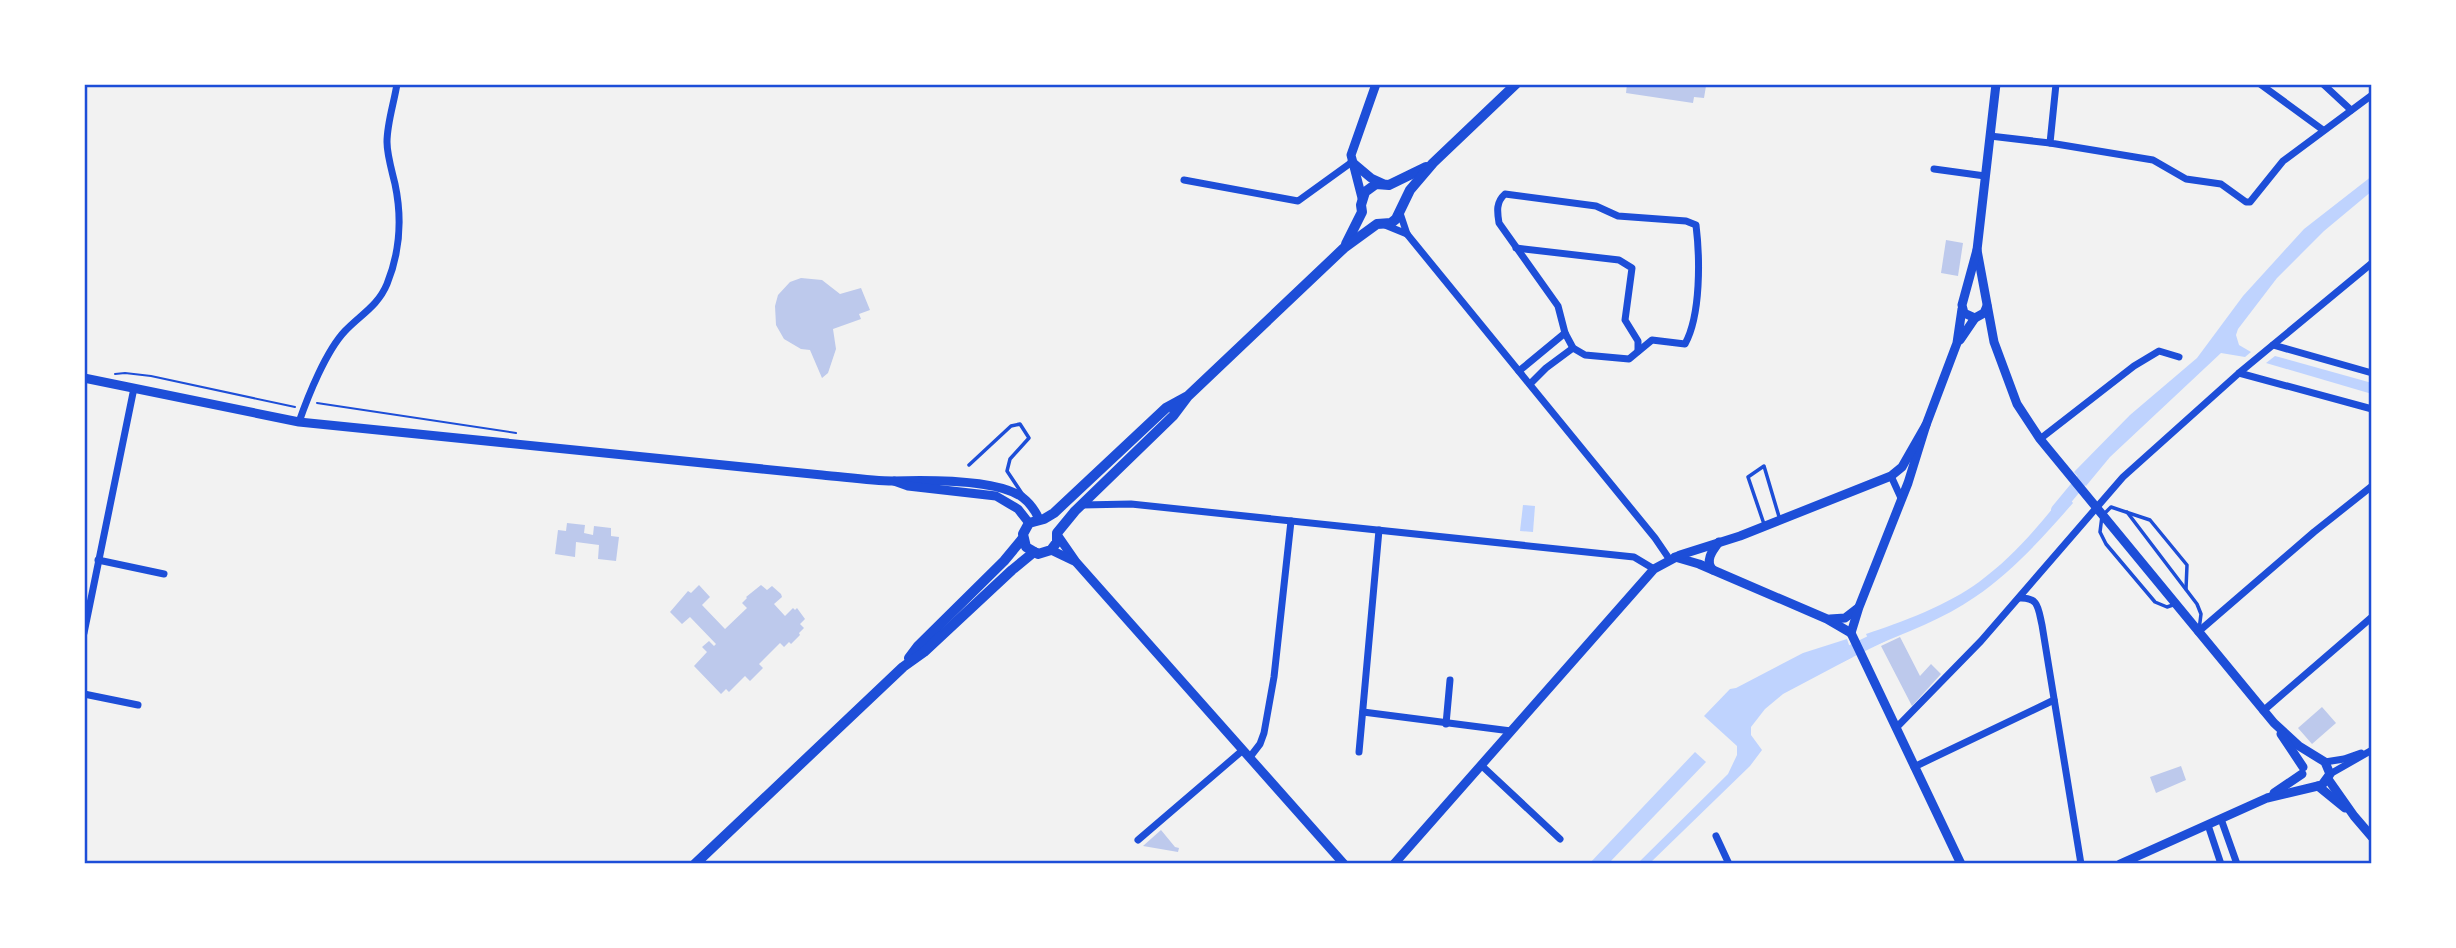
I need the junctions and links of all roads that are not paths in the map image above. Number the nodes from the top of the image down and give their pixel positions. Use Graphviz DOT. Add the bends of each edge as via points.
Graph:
graph roads {
  1 [pos="397,84"];
  2 [pos="1376,84"];
  3 [pos="1516,84"];
  4 [pos="1996,84"];
  5 [pos="2056,84"];
  6 [pos="2260,84"];
  7 [pos="2323,84"];
  8 [pos="2372,95"];
  9 [pos="2351,110"];
  10 [pos="2323,130"];
  11 [pos="1990,136"];
  12 [pos="2050,143"];
  13 [pos="1352,162"];
  14 [pos="1433,163"];
  15 [pos="1934,169"];
  16 [pos="1985,176"];
  17 [pos="1184,180"];
  18 [pos="1386,184"];
  19 [pos="1362,198"];
  20 [pos="1401,210"];
  21 [pos="1362,212"];
  22 [pos="1381,225"];
  23 [pos="1407,234"];
  24 [pos="1516,247"];
  25 [pos="1344,248"];
  26 [pos="1977,250"];
  27 [pos="2372,263"];
  28 [pos="1965,297"];
  29 [pos="1986,303"];
  30 [pos="1962,309"];
  31 [pos="1975,318"];
  32 [pos="1566,333"];
  33 [pos="1994,342"];
  34 [pos="1957,343"];
  35 [pos="2273,345"];
  36 [pos="1573,348"];
  37 [pos="1638,352"];
  38 [pos="2179,357"];
  39 [pos="2372,362"];
  40 [pos="1519,371"];
  41 [pos="2362,371"];
  42 [pos="2239,373"];
  43 [pos="2372,373"];
  44 [pos="84,378"];
  45 [pos="1530,384"];
  46 [pos="134,388"];
  47 [pos="1188,396"];
  48 [pos="2372,409"];
  49 [pos="299,422"];
  50 [pos="1926,425"];
  51 [pos="2040,439"];
  52 [pos="969,465"];
  53 [pos="1891,476"];
  54 [pos="892,481"];
  55 [pos="2372,486"];
  56 [pos="1901,498"];
  57 [pos="1026,500"];
  58 [pos="1082,505"];
  59 [pos="2099,512"];
  60 [pos="2127,512"];
  61 [pos="1037,520"];
  62 [pos="1780,520"];
  63 [pos="1291,521"];
  64 [pos="1765,526"];
  65 [pos="1379,530"];
  66 [pos="1058,534"];
  67 [pos="1023,538"];
  68 [pos="1720,541"];
  69 [pos="1051,550"];
  70 [pos="1034,552"];
  71 [pos="1672,559"];
  72 [pos="98,560"];
  73 [pos="1076,562"];
  74 [pos="1654,569"];
  75 [pos="1713,570"];
  76 [pos="164,574"];
  77 [pos="2186,589"];
  78 [pos="2019,598"];
  79 [pos="2174,604"];
  80 [pos="1859,607"];
  81 [pos="2372,617"];
  82 [pos="1827,619"];
  83 [pos="2198,632"];
  84 [pos="84,633"];
  85 [pos="1851,633"];
  86 [pos="903,667"];
  87 [pos="1450,680"];
  88 [pos="84,694"];
  89 [pos="2054,700"];
  90 [pos="138,705"];
  91 [pos="2263,711"];
  92 [pos="1363,712"];
  93 [pos="2274,723"];
  94 [pos="1446,724"];
  95 [pos="1896,728"];
  96 [pos="1511,731"];
  97 [pos="2372,749"];
  98 [pos="1359,752"];
  99 [pos="1246,754"];
  100 [pos="2321,760"];
  101 [pos="1481,765"];
  102 [pos="1914,767"];
  103 [pos="2302,771"];
  104 [pos="2329,776"];
  105 [pos="2316,786"];
  106 [pos="2267,798"];
  107 [pos="2354,816"];
  108 [pos="2221,819"];
  109 [pos="2208,825"];
  110 [pos="1716,836"];
  111 [pos="2372,837"];
  112 [pos="1560,839"];
  113 [pos="1138,840"];
  114 [pos="1960,863"];
  115 [pos="695,864"];
  116 [pos="1344,864"];
  117 [pos="1394,864"];
  118 [pos="1729,864"];
  119 [pos="2081,864"];
  120 [pos="2120,864"];
  121 [pos="2221,864"];
  122 [pos="2236,864"];
  1 -- 49 [label="street" via="387,143 399,202 397,253 387,285 375,305 334,347"];
  2 -- 13 [label="street" via="1352,148"];
  3 -- 14 [label="main road"];
  4 -- 11 [label="street"];
  5 -- 12 [label="street"];
  6 -- 10 [label="street"];
  7 -- 9 [label="street"];
  8 -- 9 [label="street"];
  9 -- 10 [label="street"];
  10 -- 12 [label="street" via="2283,161 2250,202 2241,201 2221,184 2186,179 2153,160"];
  11 -- 12 [label="street"];
  11 -- 16 [label="street"];
  13 -- 17 [label="street" via="1298,201"];
  13 -- 18 [label="street"];
  13 -- 19 [label="street"];
  14 -- 18 [label="main road"];
  14 -- 20 [label="main road"];
  15 -- 16 [label="street"];
  16 -- 26 [label="street"];
  18 -- 19 [label="main road" via="1370,187"];
  18 -- 20 [label="main road" via="1399,193"];
  19 -- 21 [label="main road"];
  20 -- 22 [label="main road" via="1391,223"];
  20 -- 23 [label="street"];
  21 -- 22 [label="main road"];
  21 -- 25 [label="main road"];
  22 -- 23 [label="street"];
  22 -- 25 [label="main road"];
  23 -- 40 [label="street"];
  24 -- 32 [label="street" via="1558,306"];
  24 -- 37 [label="street" via="1619,260 1632,268 1625,320 1638,341"];
  24 -- 37 [label="street" via="1499,223 1499,199 1505,194 1596,206 1618,216 1696,225 1697,289 1691,333 1685,344 1652,340"];
  25 -- 47 [label="main road"];
  26 -- 28 [label="street"];
  26 -- 29 [label="street"];
  27 -- 35 [label="street"];
  28 -- 29 [label="street" via="1976,293"];
  28 -- 30 [label="street"];
  29 -- 31 [label="street" via="1984,313"];
  29 -- 33 [label="street"];
  30 -- 31 [label="street"];
  30 -- 34 [label="street"];
  31 -- 33 [label="street"];
  31 -- 34 [label="street"];
  32 -- 36 [label="street"];
  32 -- 40 [label="street"];
  33 -- 51 [label="street" via="2017,404"];
  34 -- 50 [label="street"];
  35 -- 41 [label="street"];
  35 -- 42 [label="street"];
  36 -- 37 [label="street" via="1585,355 1618,359 1629,359"];
  36 -- 45 [label="street"];
  38 -- 51 [label="street" via="2159,351"];
  39 -- 41 [label="street"];
  40 -- 45 [label="street"];
  41 -- 43 [label="street"];
  42 -- 48 [label="street"];
  42 -- 59 [label="street" via="2123,477"];
  44 -- 46 [label="street"];
  45 -- 71 [label="street"];
  46 -- 49 [label="street"];
  46 -- 72 [label="street"];
  47 -- 58 [label="main road"];
  47 -- 61 [label="main road" via="1166,408 1067,502"];
  49 -- 54 [label="street"];
  50 -- 53 [label="street" via="1902,467"];
  50 -- 56 [label="street"];
  51 -- 59 [label="street"];
  52 -- 57 [label="lane" via="1011,426 1020,424 1030,438 1010,459 1007,471"];
  53 -- 56 [label="street"];
  53 -- 62 [label="street"];
  54 -- 57 [label="street" via="997,488"];
  54 -- 61 [label="street" via="996,496"];
  55 -- 83 [label="street"];
  56 -- 80 [label="street"];
  57 -- 61 [label="street"];
  58 -- 63 [label="street" via="1131,504"];
  58 -- 66 [label="main road"];
  59 -- 60 [label="lane" via="2111,507"];
  59 -- 78 [label="street"];
  59 -- 79 [label="street"];
  59 -- 79 [label="lane" via="2106,544 2155,602 2167,607"];
  60 -- 77 [label="lane"];
  60 -- 77 [label="lane" via="2150,520 2186,565"];
  61 -- 66 [label="main road" via="1054,525"];
  61 -- 67 [label="main road" via="1024,530"];
  62 -- 64 [label="street"];
  62 -- 64 [label="lane" via="1764,466 1748,477"];
  63 -- 65 [label="street"];
  63 -- 99 [label="street" via="1265,733 1260,744"];
  64 -- 68 [label="street"];
  65 -- 74 [label="street" via="1634,557"];
  65 -- 92 [label="street"];
  66 -- 69 [label="main road"];
  66 -- 73 [label="street"];
  67 -- 70 [label="main road"];
  67 -- 86 [label="main road"];
  68 -- 71 [label="street"];
  68 -- 75 [label="street" via="1709,560"];
  69 -- 70 [label="main road"];
  69 -- 73 [label="street"];
  70 -- 86 [label="main road"];
  71 -- 74 [label="street"];
  71 -- 75 [label="street"];
  72 -- 76 [label="street"];
  72 -- 84 [label="street"];
  73 -- 99 [label="street"];
  74 -- 96 [label="street"];
  75 -- 82 [label="street"];
  77 -- 83 [label="lane" via="2201,614"];
  78 -- 89 [label="street" via="2029,597 2037,605"];
  78 -- 95 [label="street"];
  79 -- 83 [label="street"];
  80 -- 82 [label="street" via="1845,618"];
  80 -- 85 [label="street"];
  81 -- 91 [label="street"];
  82 -- 85 [label="street"];
  83 -- 91 [label="street"];
  85 -- 95 [label="street"];
  86 -- 115 [label="main road"];
  87 -- 94 [label="street"];
  88 -- 90 [label="street"];
  89 -- 102 [label="street"];
  89 -- 119 [label="street"];
  91 -- 93 [label="street"];
  92 -- 94 [label="street"];
  92 -- 98 [label="street"];
  93 -- 100 [label="street"];
  93 -- 103 [label="street"];
  94 -- 96 [label="street"];
  95 -- 102 [label="street"];
  96 -- 101 [label="street"];
  97 -- 100 [label="street" via="2344,759"];
  97 -- 104 [label="street"];
  99 -- 113 [label="street"];
  99 -- 116 [label="street"];
  100 -- 103 [label="street" via="2307,761"];
  100 -- 104 [label="street"];
  101 -- 112 [label="street"];
  101 -- 117 [label="street"];
  102 -- 114 [label="street"];
  103 -- 105 [label="street" via="2306,782"];
  103 -- 106 [label="street"];
  104 -- 105 [label="street"];
  104 -- 107 [label="street"];
  105 -- 106 [label="street"];
  105 -- 107 [label="street"];
  106 -- 108 [label="street"];
  107 -- 111 [label="street"];
  108 -- 109 [label="street"];
  108 -- 122 [label="street"];
  109 -- 120 [label="street"];
  109 -- 121 [label="street"];
  110 -- 118 [label="street"];
}
